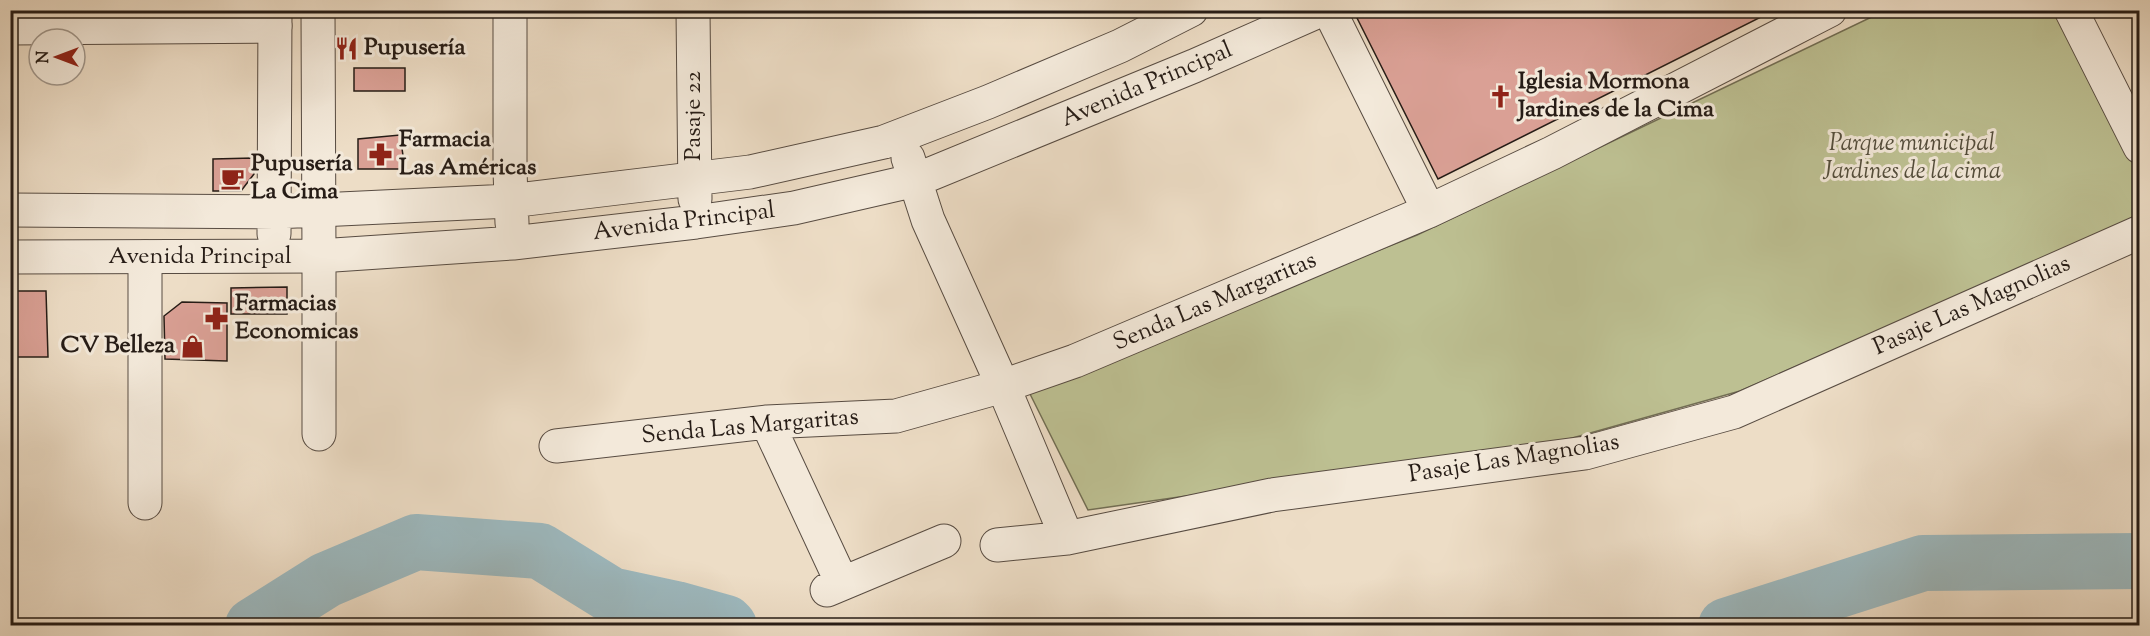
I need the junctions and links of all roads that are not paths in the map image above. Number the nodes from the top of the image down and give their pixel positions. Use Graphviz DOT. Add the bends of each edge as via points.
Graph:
graph roads {
  1 [pos="318,10"];
  2 [pos="510,10"];
  3 [pos="693,10"];
  4 [pos="1191,10"];
  5 [pos="1321,10"];
  6 [pos="1329,10"];
  7 [pos="2071,10"];
  8 [pos="1824,12"];
  9 [pos="275,19"];
  10 [pos="10,28"];
  11 [pos="900,135"];
  12 [pos="2139,147"];
  13 [pos="694,179"];
  14 [pos="916,180"];
  15 [pos="510,201"];
  16 [pos="10,210"];
  17 [pos="319,210"];
  18 [pos="1430,211"];
  19 [pos="274,212"];
  20 [pos="696,222"];
  21 [pos="2139,232"];
  22 [pos="513,243"];
  23 [pos="319,256"];
  24 [pos="10,257"];
  25 [pos="145,257"];
  26 [pos="274,257"];
  27 [pos="1003,386"];
  28 [pos="767,422"];
  29 [pos="319,434"];
  30 [pos="556,446"];
  31 [pos="145,503"];
  32 [pos="1067,538"];
  33 [pos="944,541"];
  34 [pos="997,545"];
  1 -- 17 [label="street"];
  2 -- 15 [label="street"];
  3 -- 13 [label="street, Pasaje 22"];
  4 -- 11 [label="street, Avenida Principal" via="1120,46"];
  5 -- 14 [label="street, Avenida Principal"];
  6 -- 18 [label="street"];
  7 -- 12 [label="street"];
  8 -- 18 [label="street, Senda Las Margaritas" via="1552,153"];
  9 -- 10 [label="street"];
  9 -- 19 [label="street"];
  11 -- 13 [label="street, Avenida Principal" via="750,172"];
  11 -- 14 [label="street"];
  13 -- 15 [label="street, Avenida Principal"];
  13 -- 20 [label="street, Pasaje 22"];
  14 -- 20 [label="street, Avenida Principal" via="794,208"];
  14 -- 27 [label="street" via="928,220"];
  15 -- 17 [label="street, Avenida Principal"];
  15 -- 22 [label="street"];
  16 -- 19 [label="street, Avenida Principal"];
  17 -- 19 [label="street, Avenida Principal"];
  17 -- 23 [label="street"];
  18 -- 27 [label="street, Senda Las Margaritas" via="1075,361"];
  19 -- 26 [label="street"];
  20 -- 22 [label="street, Avenida Principal"];
  21 -- 32 [label="street, Pasaje Las Magnolias" via="1734,412 1585,453 1272,495"];
  22 -- 23 [label="street, Avenida Principal"];
  23 -- 26 [label="street, Avenida Principal"];
  23 -- 29 [label="street"];
  24 -- 25 [label="street, Avenida Principal"];
  25 -- 26 [label="street, Avenida Principal"];
  25 -- 31 [label="street"];
  27 -- 28 [label="street, Senda Las Margaritas" via="896,416"];
  27 -- 32 [label="street"];
  28 -- 30 [label="street, Senda Las Margaritas"];
  28 -- 33 [label="street" via="834,587"];
  32 -- 34 [label="street, Pasaje Las Magnolias"];
}
